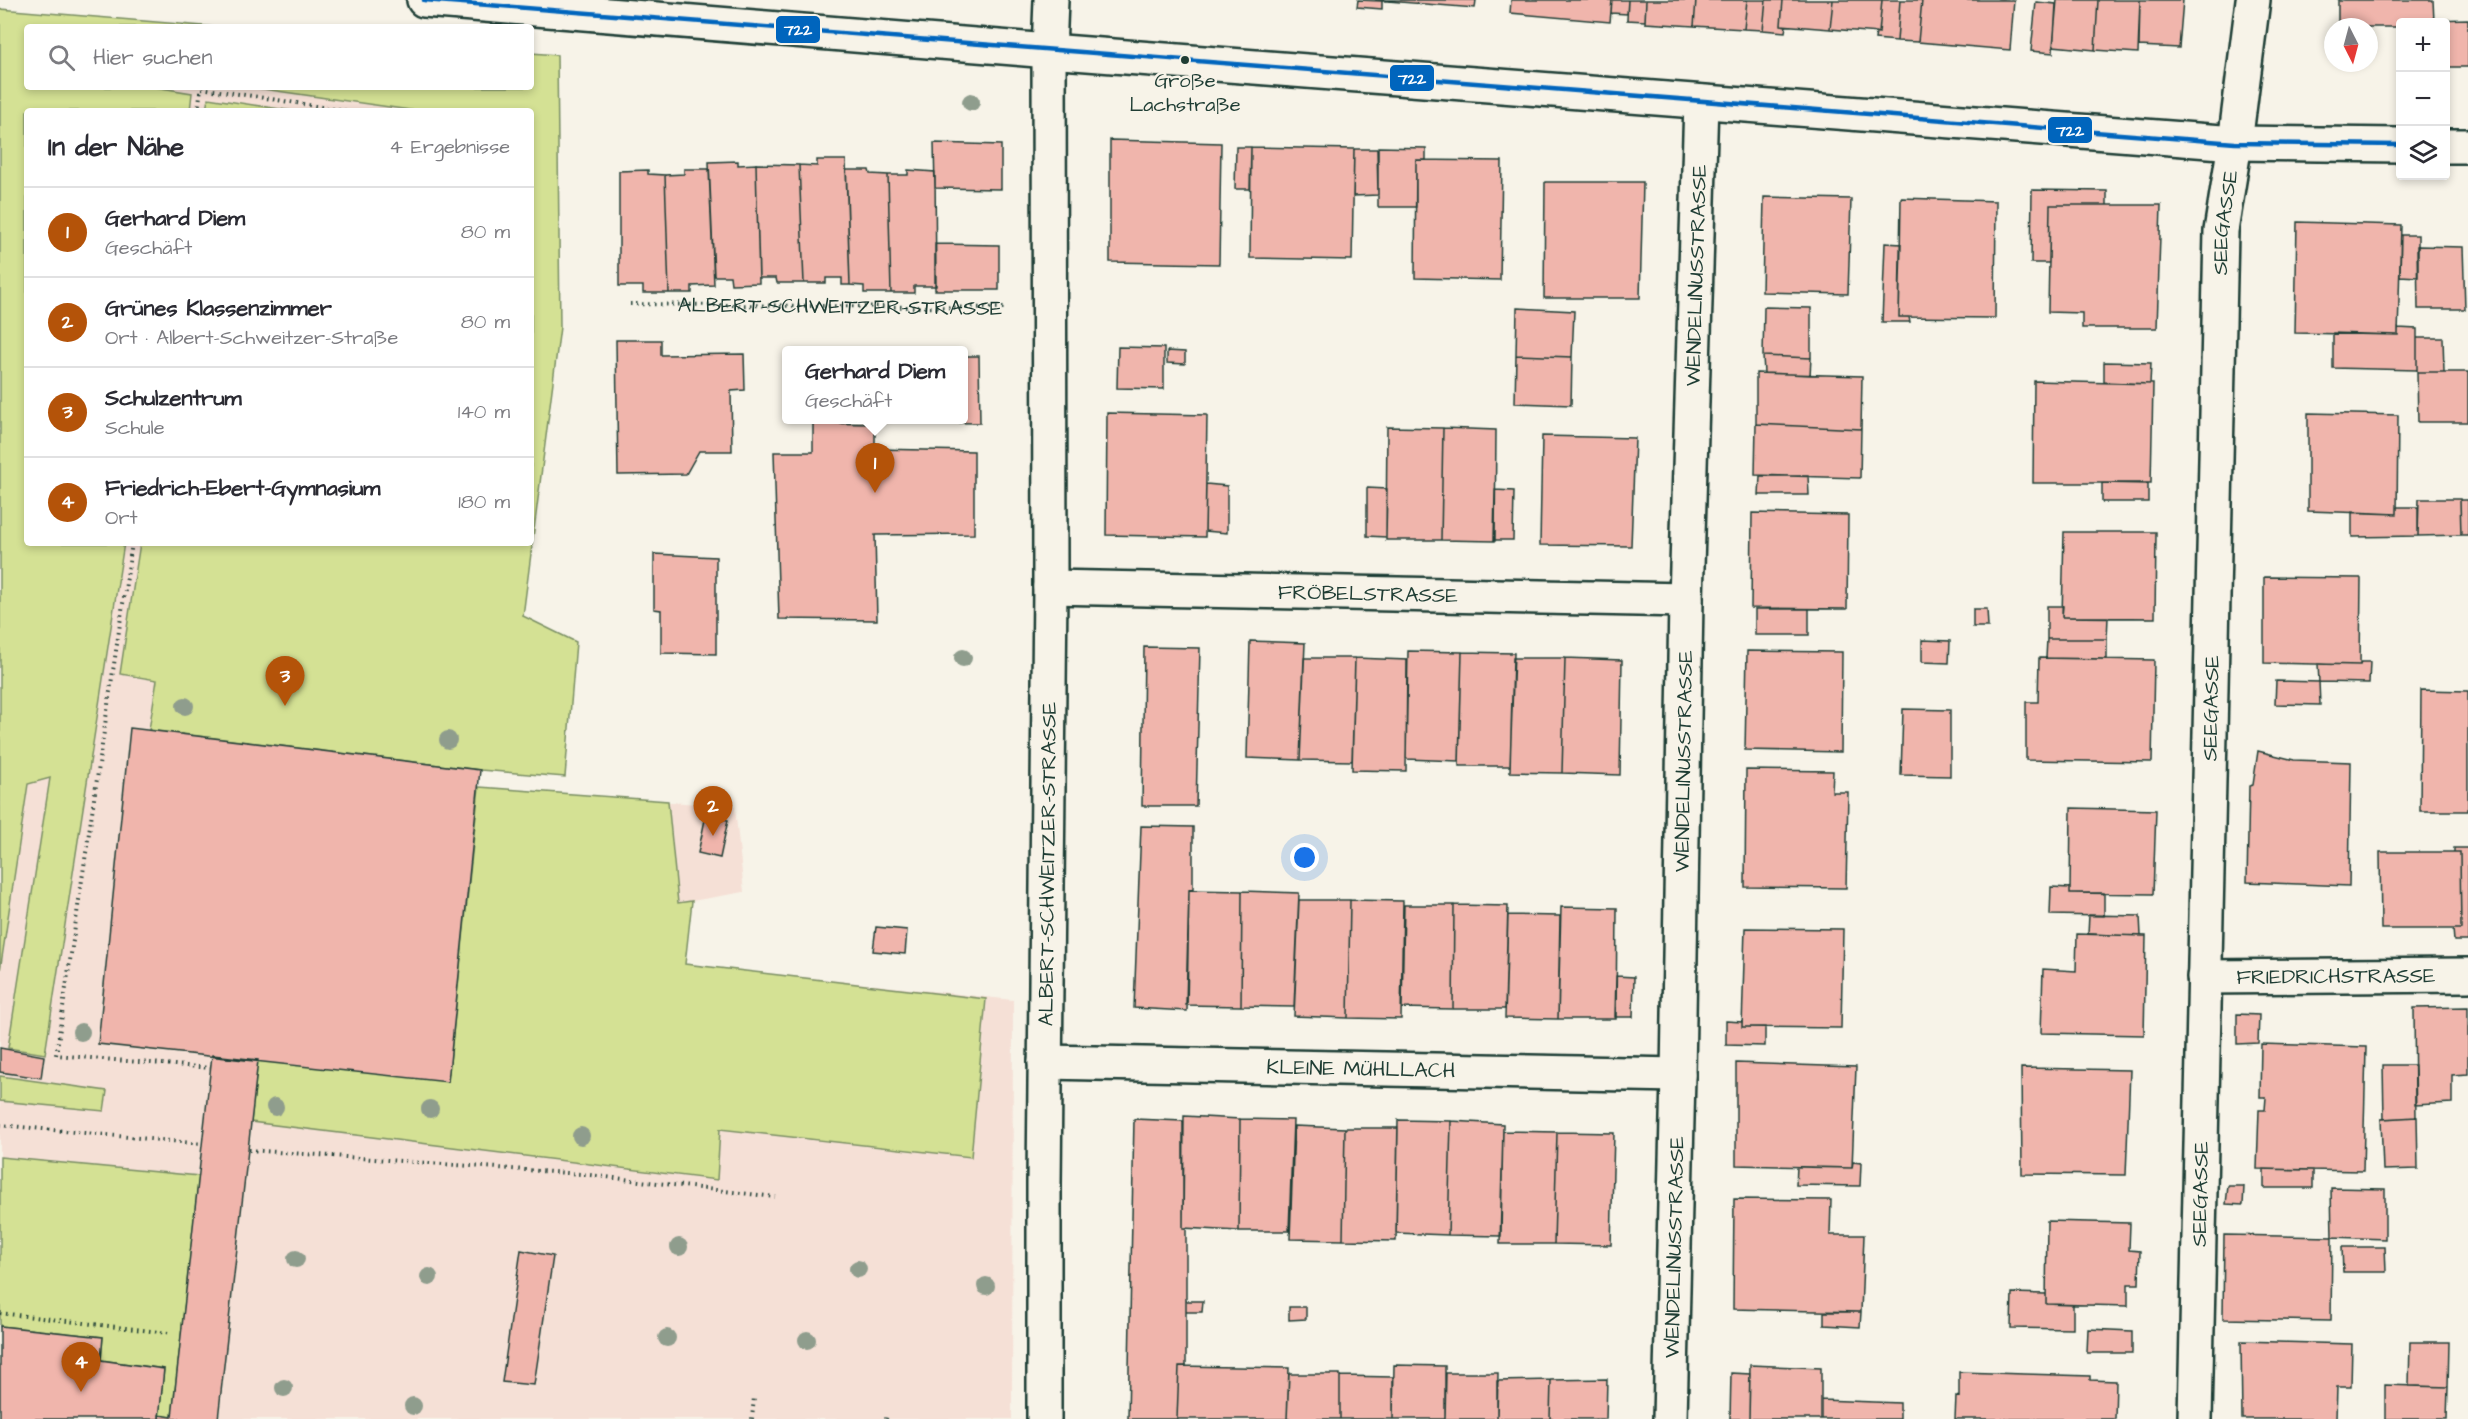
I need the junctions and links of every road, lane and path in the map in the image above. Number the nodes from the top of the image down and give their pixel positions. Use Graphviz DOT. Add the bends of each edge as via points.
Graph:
graph roads {
  1 [pos="424,0"];
  2 [pos="1051,0"];
  3 [pos="2253,0"];
  4 [pos="1048,51"];
  5 [pos="201,90"];
  6 [pos="214,90"];
  7 [pos="1701,102"];
  8 [pos="198,108"];
  9 [pos="327,108"];
  10 [pos="2235,143"];
  11 [pos="2396,145"];
  12 [pos="2450,146"];
  13 [pos="2468,146"];
  14 [pos="630,304"];
  15 [pos="1050,309"];
  16 [pos="132,546"];
  17 [pos="1050,587"];
  18 [pos="1686,600"];
  19 [pos="2468,975"];
  20 [pos="2204,978"];
  21 [pos="1045,1062"];
  22 [pos="210,1068"];
  23 [pos="1678,1075"];
  24 [pos="0,1125"];
  25 [pos="203,1144"];
  26 [pos="249,1150"];
  27 [pos="775,1197"];
  28 [pos="0,1313"];
  29 [pos="168,1333"];
  30 [pos="754,1397"];
  31 [pos="752,1419"];
  32 [pos="1044,1419"];
  33 [pos="1670,1419"];
  34 [pos="2195,1419"];
  1 -- 4 [label="street"];
  2 -- 4 [label="street, ALBERT-SCHWEITZER-STRASSE"];
  3 -- 10 [label="street, SEEGASSE"];
  4 -- 7 [label="street"];
  4 -- 15 [label="street, ALBERT-SCHWEITZER-STRASSE"];
  5 -- 8 [label="path"];
  6 -- 9 [label="path"];
  7 -- 10 [label="street"];
  7 -- 18 [label="street, WENDELINUSSTRASSE"];
  10 -- 11 [label="street"];
  10 -- 20 [label="street, SEEGASSE" via="2221,231"];
  12 -- 13 [label="street"];
  14 -- 15 [label="path, ALBERT-SCHWEITZER-STRASSE"];
  15 -- 17 [label="street, ALBERT-SCHWEITZER-STRASSE"];
  16 -- 22 [label="path" via="56,1055"];
  17 -- 18 [label="street, FRÖBELSTRASSE"];
  17 -- 21 [label="street, ALBERT-SCHWEITZER-STRASSE"];
  18 -- 23 [label="street, WENDELINUSSTRASSE"];
  19 -- 20 [label="street, FRIEDRICHSTRASSE"];
  20 -- 34 [label="street, SEEGASSE"];
  21 -- 23 [label="street, KLEINE MÜHLLACH"];
  21 -- 32 [label="street, ALBERT-SCHWEITZER-STRASSE"];
  23 -- 33 [label="street, WENDELINUSSTRASSE"];
  24 -- 25 [label="path"];
  26 -- 27 [label="path" via="581,1174"];
  28 -- 29 [label="path"];
  30 -- 31 [label="path"];
}
